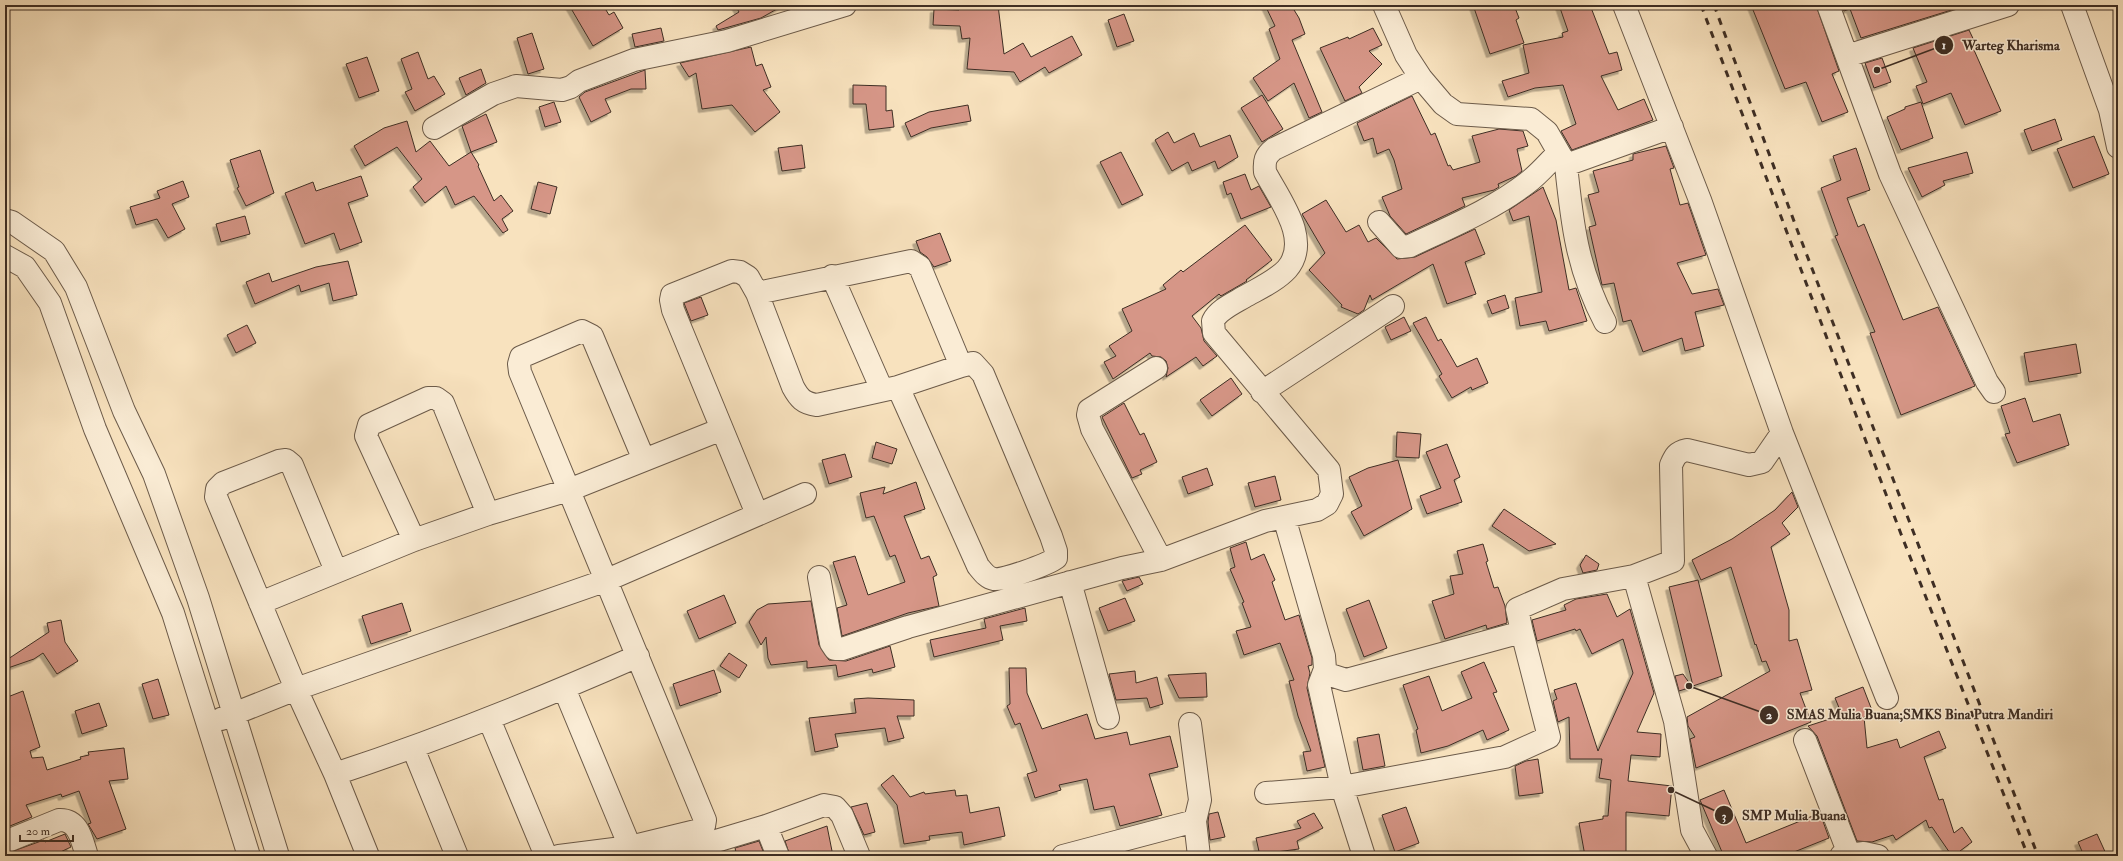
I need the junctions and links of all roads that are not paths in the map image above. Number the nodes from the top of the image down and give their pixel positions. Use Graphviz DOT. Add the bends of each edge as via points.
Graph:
graph roads {
  1 [pos="845,5"];
  2 [pos="1384,5"];
  3 [pos="1624,5"];
  4 [pos="1828,5"];
  5 [pos="2072,5"];
  6 [pos="2000,6"];
  7 [pos="1847,56"];
  8 [pos="1420,78"];
  9 [pos="2114,113"];
  10 [pos="1672,127"];
  11 [pos="434,128"];
  12 [pos="2118,147"];
  13 [pos="1562,159"];
  14 [pos="5,220"];
  15 [pos="1379,222"];
  16 [pos="5,256"];
  17 [pos="832,276"];
  18 [pos="757,293"];
  19 [pos="1393,306"];
  20 [pos="1605,322"];
  21 [pos="962,366"];
  22 [pos="1156,368"];
  23 [pos="890,388"];
  24 [pos="1262,392"];
  25 [pos="1994,392"];
  26 [pos="722,429"];
  27 [pos="1782,433"];
  28 [pos="644,460"];
  29 [pos="569,490"];
  30 [pos="805,494"];
  31 [pos="488,514"];
  32 [pos="757,514"];
  33 [pos="1284,518"];
  34 [pos="414,540"];
  35 [pos="1161,560"];
  36 [pos="336,571"];
  37 [pos="1634,576"];
  38 [pos="819,577"];
  39 [pos="607,580"];
  40 [pos="1070,582"];
  41 [pos="260,604"];
  42 [pos="1522,632"];
  43 [pos="638,656"];
  44 [pos="1324,673"];
  45 [pos="564,688"];
  46 [pos="296,689"];
  47 [pos="1887,698"];
  48 [pos="235,714"];
  49 [pos="1108,718"];
  50 [pos="489,719"];
  51 [pos="208,723"];
  52 [pos="1190,724"];
  53 [pos="1806,740"];
  54 [pos="413,748"];
  55 [pos="335,774"];
  56 [pos="1342,787"];
  57 [pos="1266,793"];
  58 [pos="1195,821"];
  59 [pos="766,826"];
  60 [pos="5,842"];
  61 [pos="630,847"];
  62 [pos="1845,855"];
  63 [pos="87,856"];
  64 [pos="249,856"];
  65 [pos="278,856"];
  66 [pos="368,856"];
  67 [pos="458,856"];
  68 [pos="546,856"];
  69 [pos="559,856"];
  70 [pos="666,856"];
  71 [pos="778,856"];
  72 [pos="859,856"];
  73 [pos="1063,856"];
  74 [pos="1199,856"];
  75 [pos="1364,856"];
  76 [pos="1706,856"];
  77 [pos="1878,856"];
  1 -- 11 [label="street" via="727,41 634,60 562,90 516,86 493,94"];
  2 -- 8 [label="street" via="1406,55"];
  3 -- 10 [label="street"];
  4 -- 7 [label="street"];
  5 -- 9 [label="street"];
  6 -- 7 [label="street"];
  7 -- 25 [label="street" via="1898,192"];
  8 -- 13 [label="street" via="1443,104 1457,114 1531,119 1547,132"];
  8 -- 24 [label="street" via="1267,154 1265,172 1295,232 1296,256 1287,269 1228,306 1215,317 1212,326 1214,333"];
  9 -- 12 [label="street"];
  10 -- 13 [label="street"];
  10 -- 27 [label="street"];
  13 -- 15 [label="street" via="1503,200 1410,246 1401,247 1397,244"];
  13 -- 20 [label="street" via="1581,264"];
  14 -- 48 [label="street" via="12,222 54,251 76,288 124,411 154,474 198,598"];
  16 -- 51 [label="street" via="25,267 50,303 96,429 173,614"];
  17 -- 18 [label="street"];
  17 -- 21 [label="street" via="911,261 916,263 923,273"];
  17 -- 23 [label="street"];
  18 -- 23 [label="street" via="793,386 801,400 817,404"];
  18 -- 26 [label="street" via="748,277 740,272 732,272 672,295 671,300"];
  19 -- 24 [label="street"];
  21 -- 23 [label="street"];
  21 -- 23 [label="street" via="973,363 983,374 1051,536 1056,558 1048,564 996,580 988,577 978,566"];
  22 -- 35 [label="street" via="1089,410 1088,415 1092,429"];
  24 -- 33 [label="street" via="1329,470 1332,481 1332,494 1327,504 1317,510"];
  26 -- 28 [label="street"];
  26 -- 32 [label="street"];
  27 -- 37 [label="street" via="1762,462 1755,464 1748,465 1687,450 1675,456 1671,465 1672,561"];
  27 -- 47 [label="street"];
  28 -- 29 [label="street"];
  28 -- 29 [label="street" via="592,336 582,331 521,358 519,364 520,372"];
  29 -- 31 [label="street"];
  29 -- 39 [label="street"];
  30 -- 32 [label="street"];
  31 -- 34 [label="street"];
  31 -- 34 [label="street" via="443,403 436,398 428,398 369,425 366,429 366,436"];
  32 -- 39 [label="street"];
  33 -- 35 [label="street" via="1244,529"];
  33 -- 44 [label="street" via="1324,656"];
  34 -- 36 [label="street"];
  35 -- 40 [label="street"];
  36 -- 41 [label="street"];
  36 -- 41 [label="street" via="292,465 286,460 223,483 217,489 216,497"];
  37 -- 42 [label="street" via="1563,589 1517,609"];
  37 -- 76 [label="street" via="1675,720 1692,830"];
  38 -- 40 [label="street" via="834,649 842,649 908,627"];
  39 -- 43 [label="street"];
  39 -- 46 [label="street"];
  40 -- 49 [label="street"];
  41 -- 46 [label="street"];
  42 -- 44 [label="street" via="1346,680"];
  42 -- 56 [label="street" via="1549,737 1505,757"];
  43 -- 45 [label="street"];
  43 -- 61 [label="street" via="705,820 700,830"];
  44 -- 56 [label="street" via="1319,685"];
  45 -- 50 [label="street"];
  45 -- 61 [label="street"];
  46 -- 48 [label="street"];
  46 -- 55 [label="street"];
  48 -- 51 [label="street"];
  48 -- 65 [label="street"];
  50 -- 54 [label="street"];
  50 -- 68 [label="street"];
  51 -- 64 [label="street"];
  52 -- 58 [label="street" via="1200,800"];
  53 -- 62 [label="street"];
  54 -- 55 [label="street"];
  54 -- 67 [label="street"];
  55 -- 66 [label="street"];
  56 -- 57 [label="street"];
  56 -- 75 [label="street"];
  58 -- 73 [label="street"];
  58 -- 74 [label="street"];
  59 -- 70 [label="street"];
  59 -- 71 [label="street"];
  59 -- 72 [label="street" via="824,805 835,807 842,815"];
  60 -- 63 [label="street" via="59,820 66,820 74,824 79,831"];
  61 -- 69 [label="street"];
  62 -- 77 [label="street" via="1864,853"];
}
